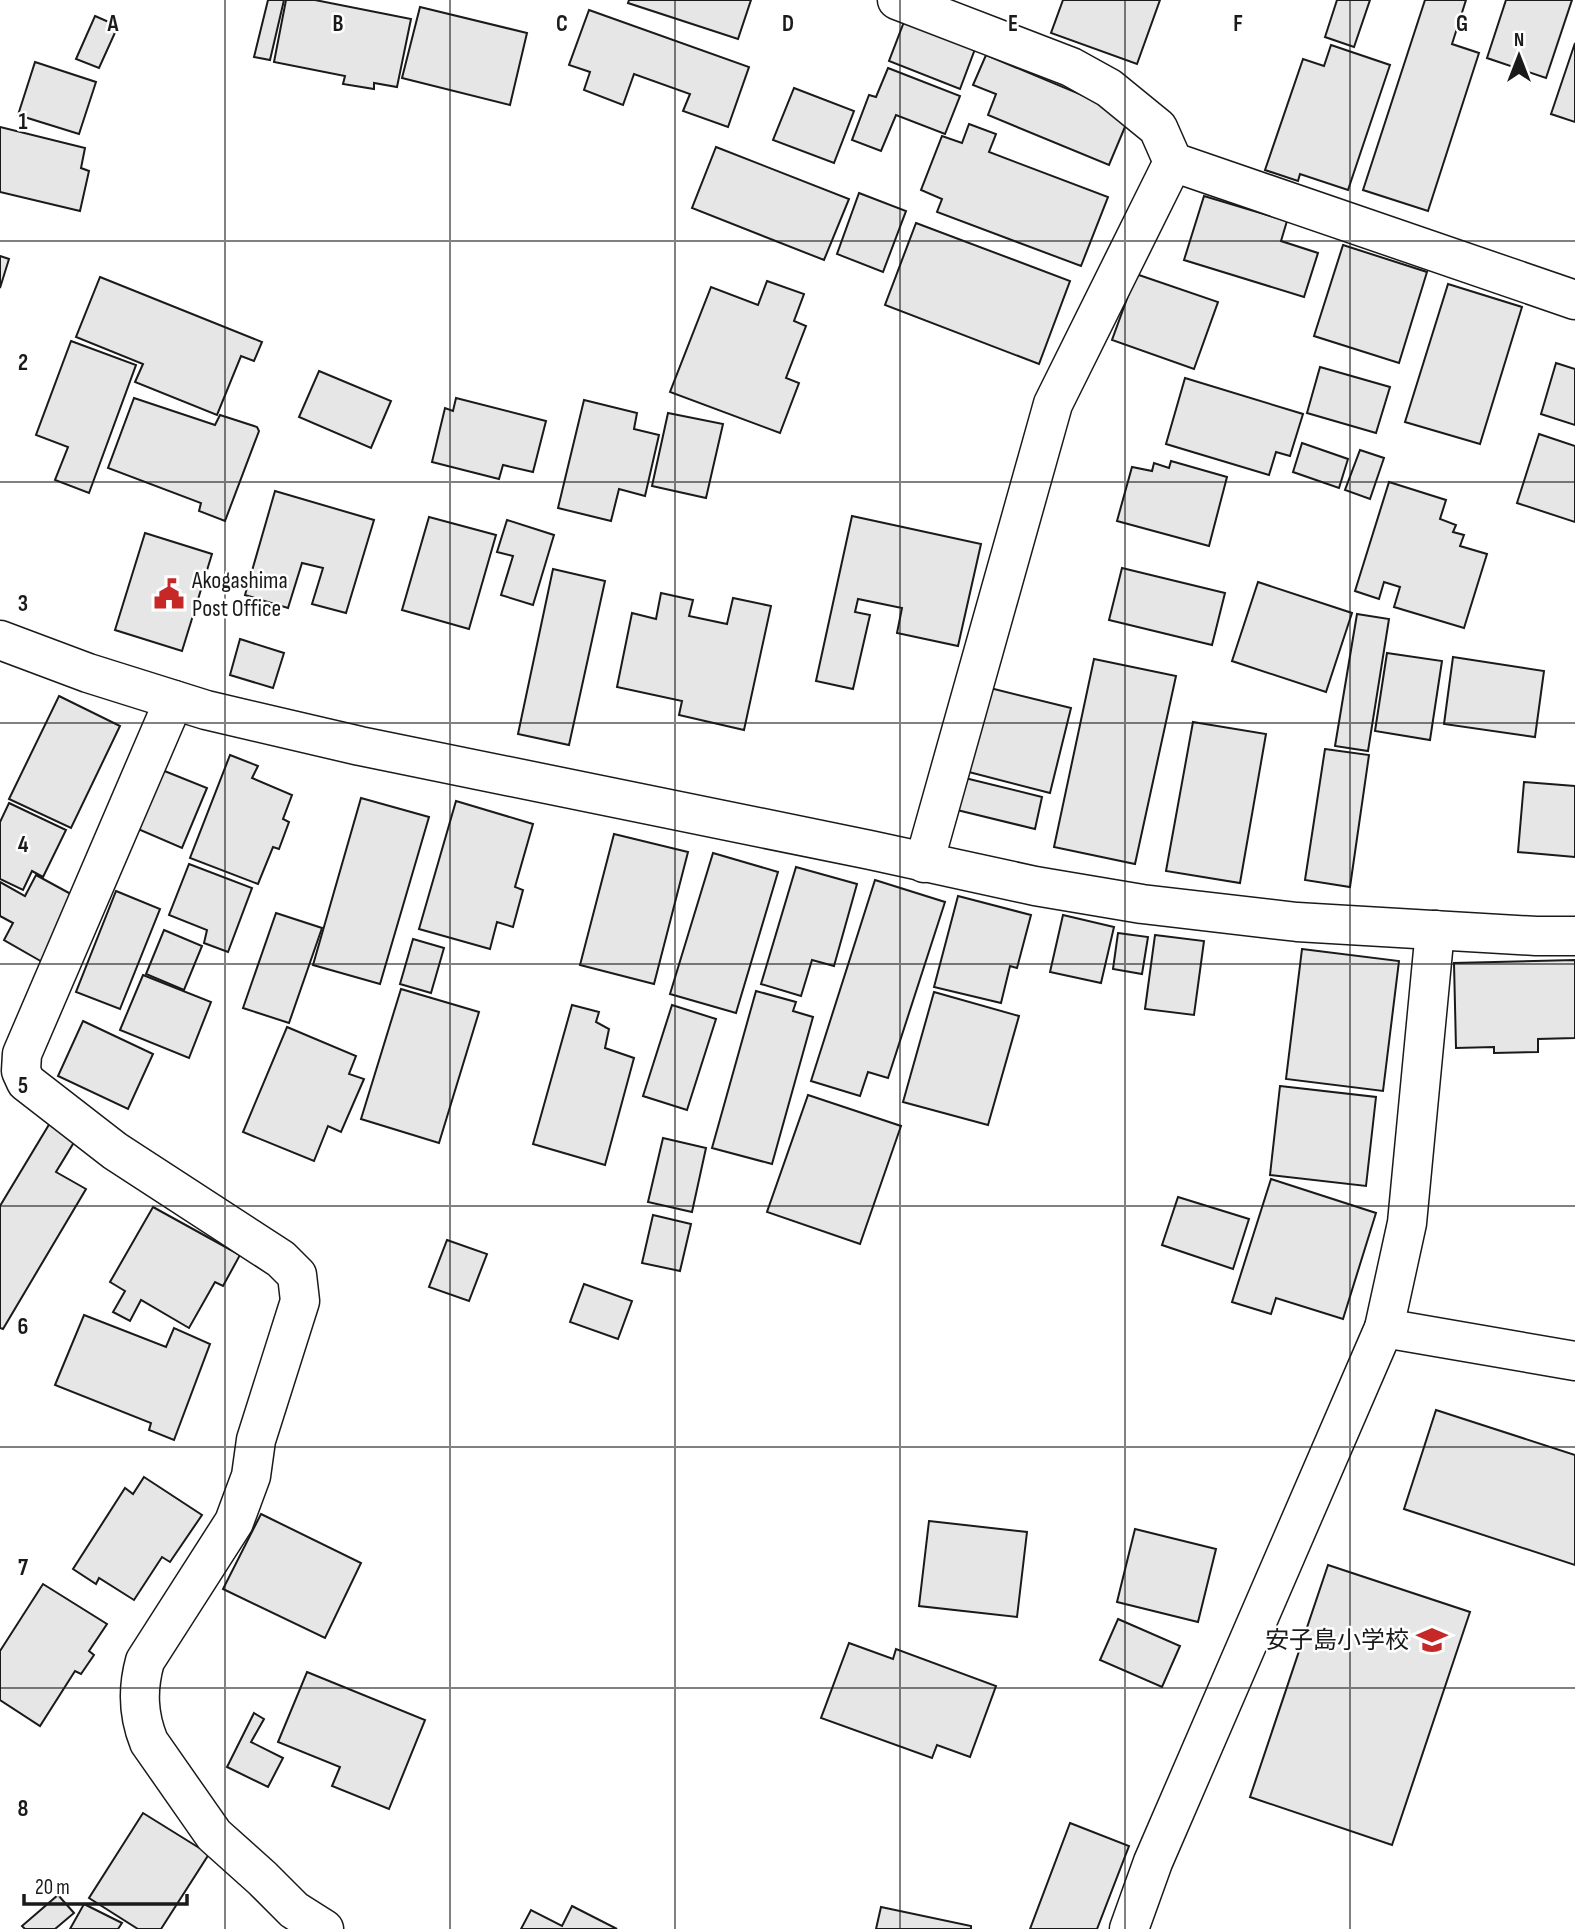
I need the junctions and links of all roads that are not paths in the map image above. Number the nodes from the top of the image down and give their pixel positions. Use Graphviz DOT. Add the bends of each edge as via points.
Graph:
graph roads {
  1 [pos="897,0"];
  2 [pos="1173,162"];
  3 [pos="1575,300"];
  4 [pos="0,640"];
  5 [pos="174,700"];
  6 [pos="924,863"];
  7 [pos="1436,930"];
  8 [pos="1575,936"];
  9 [pos="1384,1328"];
  10 [pos="1575,1361"];
  11 [pos="324,1929"];
  12 [pos="1129,1929"];
  1 -- 2 [label="street" via="1071,67 1099,83 1158,128"];
  2 -- 3 [label="street"];
  2 -- 6 [label="street" via="1053,404"];
  4 -- 5 [label="street"];
  5 -- 6 [label="street" via="360,746"];
  5 -- 11 [label="street" via="22,1054 21,1071 26,1082 114,1152 281,1259 297,1275 300,1301 256,1440 251,1476 234,1522 145,1661 139,1708 149,1742 214,1835 294,1910"];
  6 -- 7 [label="street" via="1142,904 1297,922"];
  7 -- 8 [label="street"];
  7 -- 9 [label="street" via="1407,1223"];
  9 -- 10 [label="street"];
  9 -- 12 [label="street" via="1153,1862"];
}
